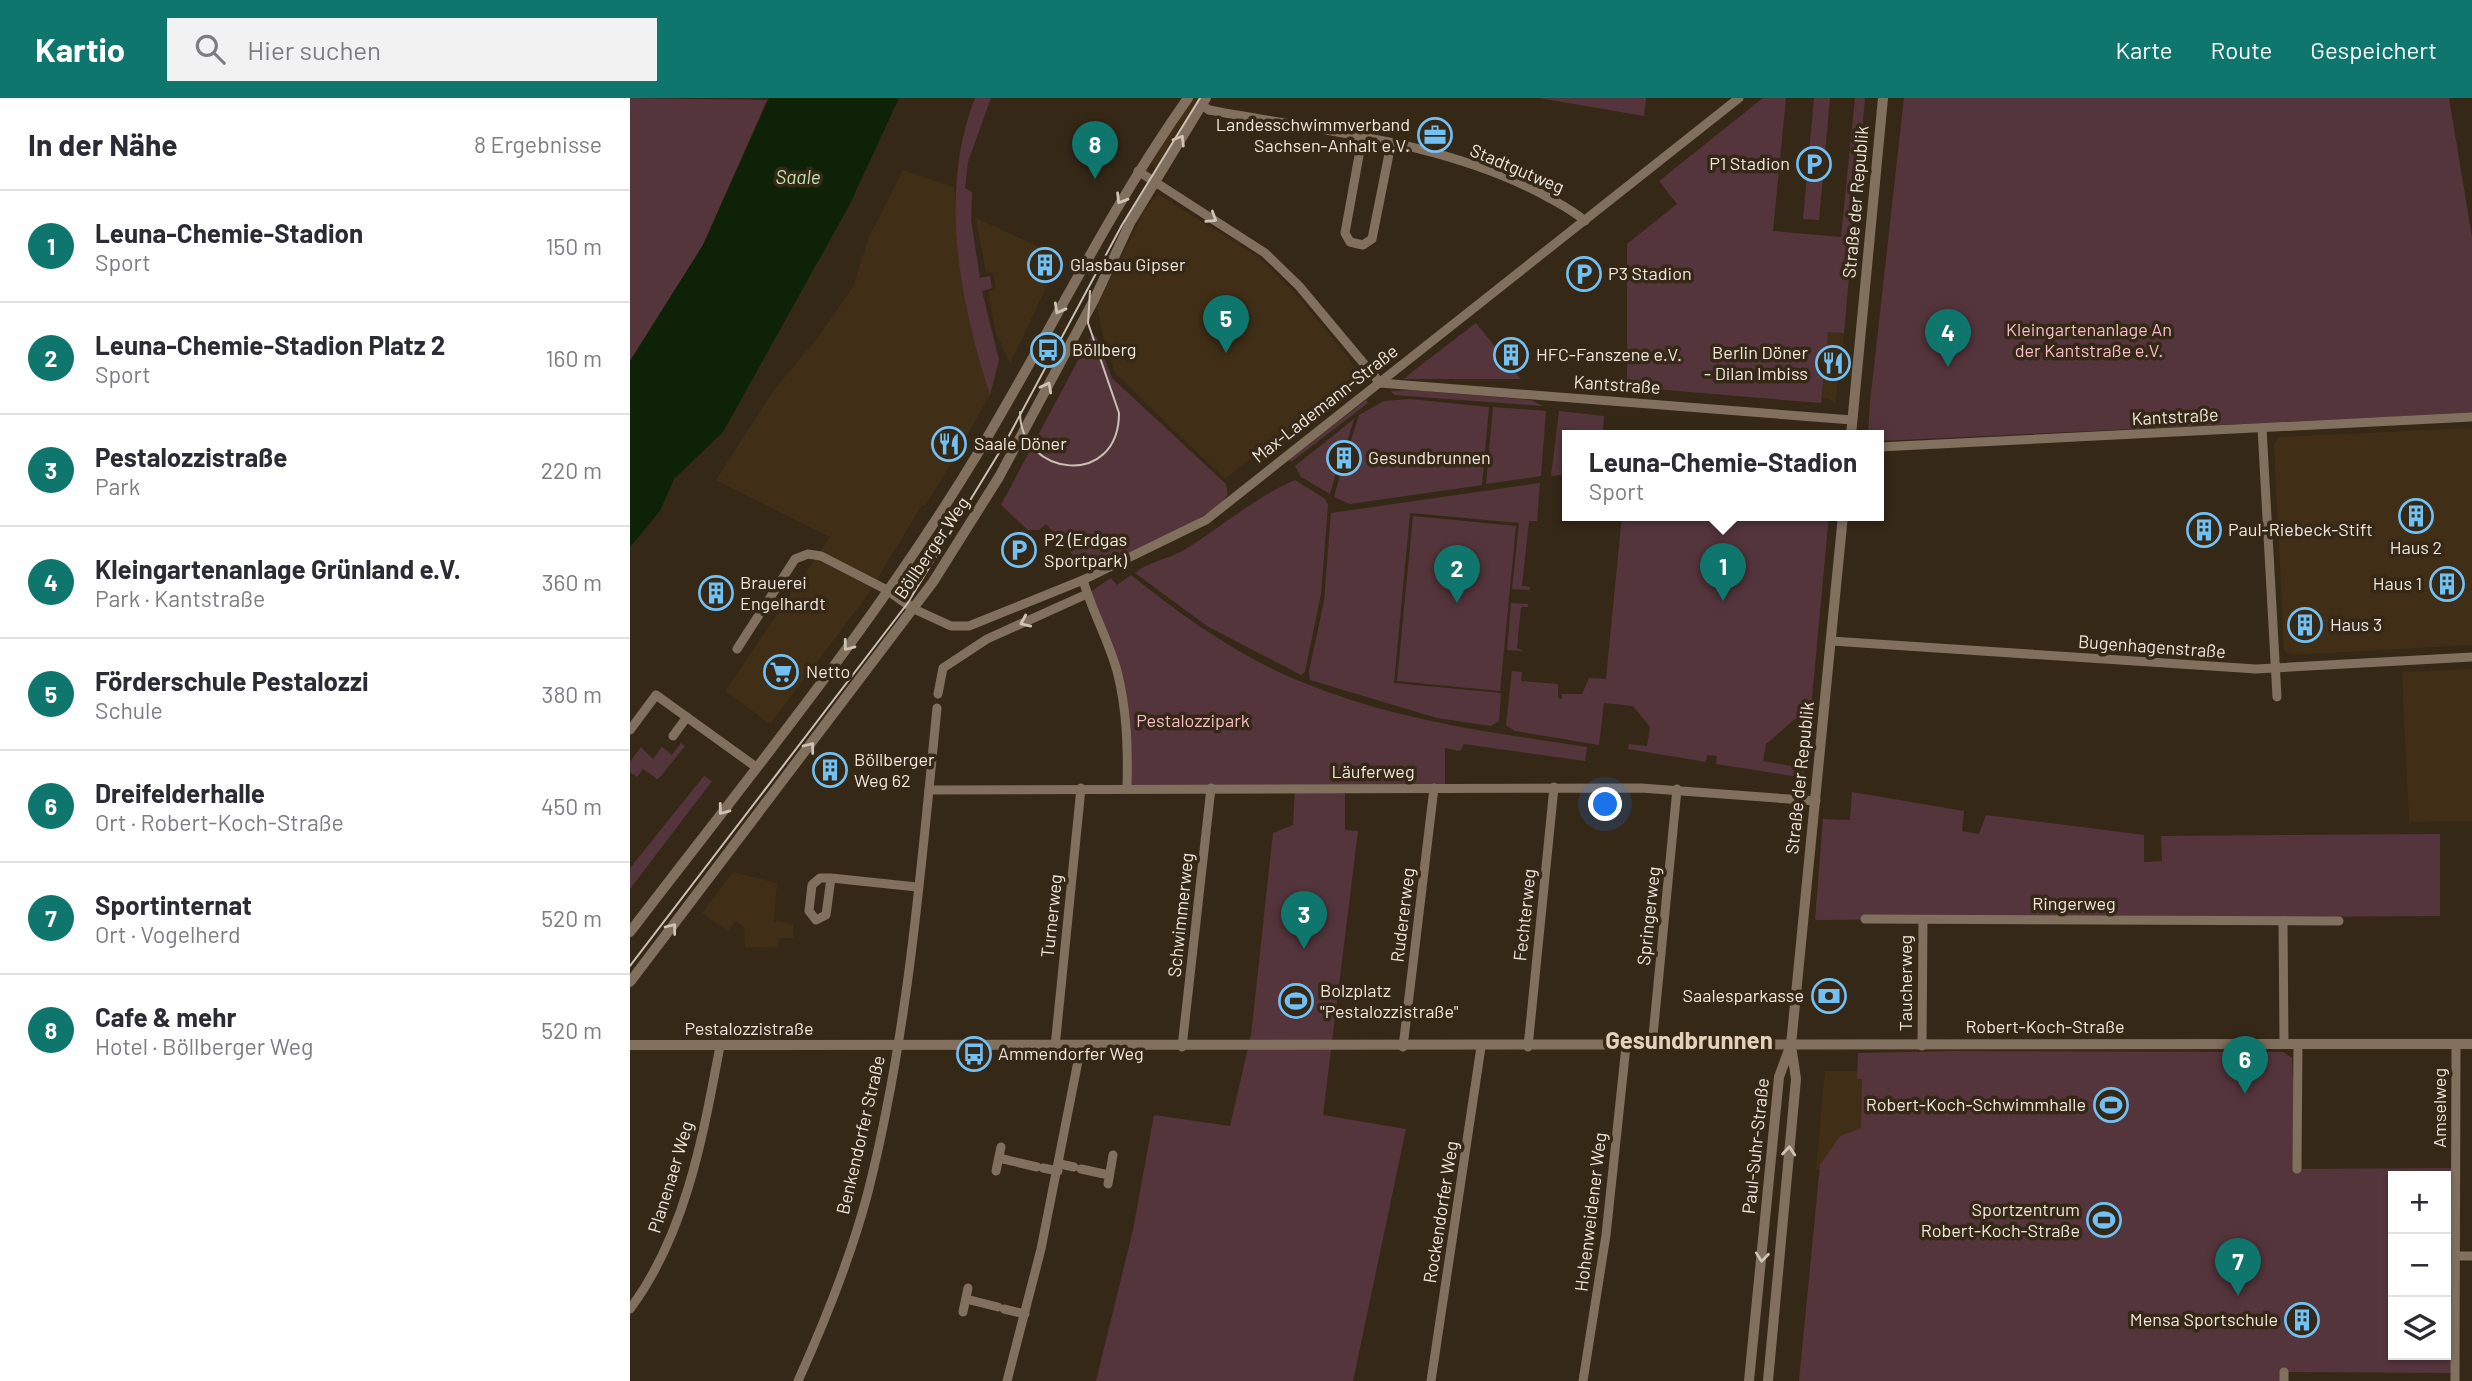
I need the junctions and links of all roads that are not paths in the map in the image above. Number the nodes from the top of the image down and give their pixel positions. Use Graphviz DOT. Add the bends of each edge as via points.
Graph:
graph roads {
  1 [pos="1188,98"];
  2 [pos="1739,98"];
  3 [pos="1883,98"];
  4 [pos="1204,101"];
  5 [pos="1362,139"];
  6 [pos="1391,144"];
  7 [pos="1138,172"];
  8 [pos="1154,182"];
  9 [pos="1585,221"];
  10 [pos="1380,383"];
  11 [pos="2472,417"];
  12 [pos="1852,420"];
  13 [pos="2262,428"];
  14 [pos="1851,430"];
  15 [pos="1884,447"];
  16 [pos="1842,521"];
  17 [pos="1083,580"];
  18 [pos="889,591"];
  19 [pos="1087,594"];
  20 [pos="914,608"];
  21 [pos="1831,641"];
  22 [pos="737,649"];
  23 [pos="2472,657"];
  24 [pos="2275,668"];
  25 [pos="938,694"];
  26 [pos="2277,698"];
  27 [pos="937,708"];
  28 [pos="687,718"];
  29 [pos="630,730"];
  30 [pos="673,736"];
  31 [pos="756,767"];
  32 [pos="1081,788"];
  33 [pos="1127,788"];
  34 [pos="1211,788"];
  35 [pos="1434,788"];
  36 [pos="1554,788"];
  37 [pos="1677,789"];
  38 [pos="929,790"];
  39 [pos="1816,801"];
  40 [pos="831,878"];
  41 [pos="917,887"];
  42 [pos="1866,919"];
  43 [pos="1923,920"];
  44 [pos="2283,920"];
  45 [pos="2339,921"];
  46 [pos="630,932"];
  47 [pos="630,982"];
  48 [pos="2284,1044"];
  49 [pos="2298,1044"];
  50 [pos="2456,1044"];
  51 [pos="2472,1044"];
  52 [pos="630,1045"];
  53 [pos="1791,1045"];
  54 [pos="1922,1045"];
  55 [pos="720,1046"];
  56 [pos="897,1046"];
  57 [pos="1055,1046"];
  58 [pos="1081,1046"];
  59 [pos="1528,1046"];
  60 [pos="1626,1046"];
  61 [pos="1652,1046"];
  62 [pos="1182,1047"];
  63 [pos="1403,1047"];
  64 [pos="1482,1047"];
  65 [pos="1001,1147"];
  66 [pos="1113,1155"];
  67 [pos="999,1158"];
  68 [pos="1059,1167"];
  69 [pos="2297,1169"];
  70 [pos="996,1171"];
  71 [pos="2455,1256"];
  72 [pos="2472,1256"];
  73 [pos="630,1309"];
  74 [pos="962,1312"];
  75 [pos="1025,1314"];
  76 [pos="798,1381"];
  77 [pos="1007,1381"];
  78 [pos="1431,1381"];
  79 [pos="1583,1381"];
  80 [pos="1749,1381"];
  81 [pos="1768,1381"];
  82 [pos="2455,1381"];
  1 -- 7 [label="street, Böllberger Weg"];
  2 -- 9 [label="street, Max-Lademann-Straße"];
  3 -- 12 [label="street, Straße der Republik"];
  4 -- 5 [label="street, Stadtgutweg" via="1209,110"];
  8 -- 4 [label="street, Böllberger Weg, one-way"];
  5 -- 6 [label="street, Stadtgutweg"];
  5 -- 6 [label="street" via="1345,233 1350,242 1363,245 1372,239"];
  6 -- 9 [label="street, Stadtgutweg" via="1499,174"];
  7 -- 8 [label="street"];
  7 -- 18 [label="street, Böllberger Weg, one-way" via="978,454"];
  8 -- 10 [label="street, one-way" via="1265,253 1299,286"];
  20 -- 8 [label="street, Böllberger Weg, one-way" via="999,477"];
  9 -- 10 [label="street, Max-Lademann-Straße"];
  10 -- 12 [label="street, Kantstraße"];
  10 -- 17 [label="street, Max-Lademann-Straße" via="1206,520"];
  11 -- 13 [label="street, Kantstraße"];
  12 -- 14 [label="street, Straße der Republik"];
  13 -- 15 [label="street, Kantstraße"];
  13 -- 24 [label="street"];
  16 -- 21 [label="street, Straße der Republik"];
  17 -- 19 [label="street"];
  17 -- 20 [label="street, Max-Lademann-Straße" via="969,626 951,626"];
  18 -- 20 [label="street, Max-Lademann-Straße"];
  18 -- 22 [label="street" via="821,556 808,554 795,559"];
  18 -- 31 [label="street, Böllberger Weg, one-way"];
  19 -- 25 [label="street, one-way" via="986,639 943,668"];
  19 -- 33 [label="street" via="1121,690 1128,740"];
  47 -- 20 [label="street, Böllberger Weg, one-way"];
  21 -- 24 [label="street, Bugenhagenstraße"];
  21 -- 39 [label="street, Straße der Republik"];
  23 -- 24 [label="street, Bugenhagenstraße"];
  24 -- 26 [label="street"];
  27 -- 38 [label="street, Benkendorfer Straße"];
  28 -- 29 [label="street" via="656,695"];
  28 -- 30 [label="street"];
  28 -- 31 [label="street"];
  31 -- 46 [label="street, Böllberger Weg, one-way"];
  32 -- 33 [label="street, Läuferweg"];
  32 -- 38 [label="street, Läuferweg"];
  32 -- 57 [label="street, Turnerweg"];
  33 -- 34 [label="street, Läuferweg"];
  34 -- 35 [label="street, Läuferweg"];
  34 -- 62 [label="street, Schwimmerweg"];
  35 -- 36 [label="street, Läuferweg"];
  35 -- 63 [label="street, Rudererweg"];
  36 -- 37 [label="street, Läuferweg"];
  36 -- 59 [label="street, Fechterweg"];
  37 -- 39 [label="street, Läuferweg"];
  37 -- 61 [label="street, Springerweg"];
  38 -- 41 [label="street, Benkendorfer Straße"];
  39 -- 53 [label="street, Straße der Republik"];
  40 -- 41 [label="street"];
  41 -- 56 [label="street, Benkendorfer Straße"];
  42 -- 43 [label="street, Ringerweg"];
  43 -- 44 [label="street, Ringerweg"];
  43 -- 54 [label="street, Taucherweg"];
  44 -- 45 [label="street, Ringerweg"];
  44 -- 48 [label="street"];
  48 -- 49 [label="street, Robert-Koch-Straße"];
  48 -- 54 [label="street, Robert-Koch-Straße"];
  49 -- 50 [label="street, Robert-Koch-Straße"];
  49 -- 69 [label="street"];
  50 -- 51 [label="street, Robert-Koch-Straße"];
  50 -- 71 [label="street, Amselweg"];
  52 -- 55 [label="street, Pestalozzistraße"];
  53 -- 54 [label="street, Robert-Koch-Straße"];
  53 -- 61 [label="street, Pestalozzistraße"];
  53 -- 80 [label="street, Paul-Suhr-Straße, one-way" via="1779,1077"];
  81 -- 53 [label="street, Paul-Suhr-Straße, one-way" via="1796,1079"];
  55 -- 56 [label="street, Pestalozzistraße"];
  55 -- 73 [label="street, Planenaer Weg" via="684,1200 654,1270"];
  56 -- 57 [label="street, Pestalozzistraße"];
  56 -- 76 [label="street, Benkendorfer Straße" via="867,1194 836,1293"];
  57 -- 58 [label="street, Pestalozzistraße"];
  58 -- 62 [label="street, Pestalozzistraße"];
  58 -- 68 [label="street"];
  59 -- 60 [label="street, Pestalozzistraße"];
  59 -- 64 [label="street, Pestalozzistraße"];
  60 -- 61 [label="street, Pestalozzistraße"];
  60 -- 79 [label="street, Hohenweidener Weg" via="1606,1235"];
  62 -- 63 [label="street, Pestalozzistraße"];
  63 -- 64 [label="street, Pestalozzistraße"];
  64 -- 78 [label="street, Rockendorfer Weg"];
  65 -- 67 [label="street"];
  66 -- 68 [label="street" via="1108,1180 1077,1168"];
  67 -- 68 [label="street"];
  67 -- 70 [label="street"];
  68 -- 75 [label="street"];
  71 -- 72 [label="street"];
  71 -- 82 [label="street, Amselweg"];
  74 -- 75 [label="street" via="967,1293"];
  75 -- 77 [label="street"];
}
